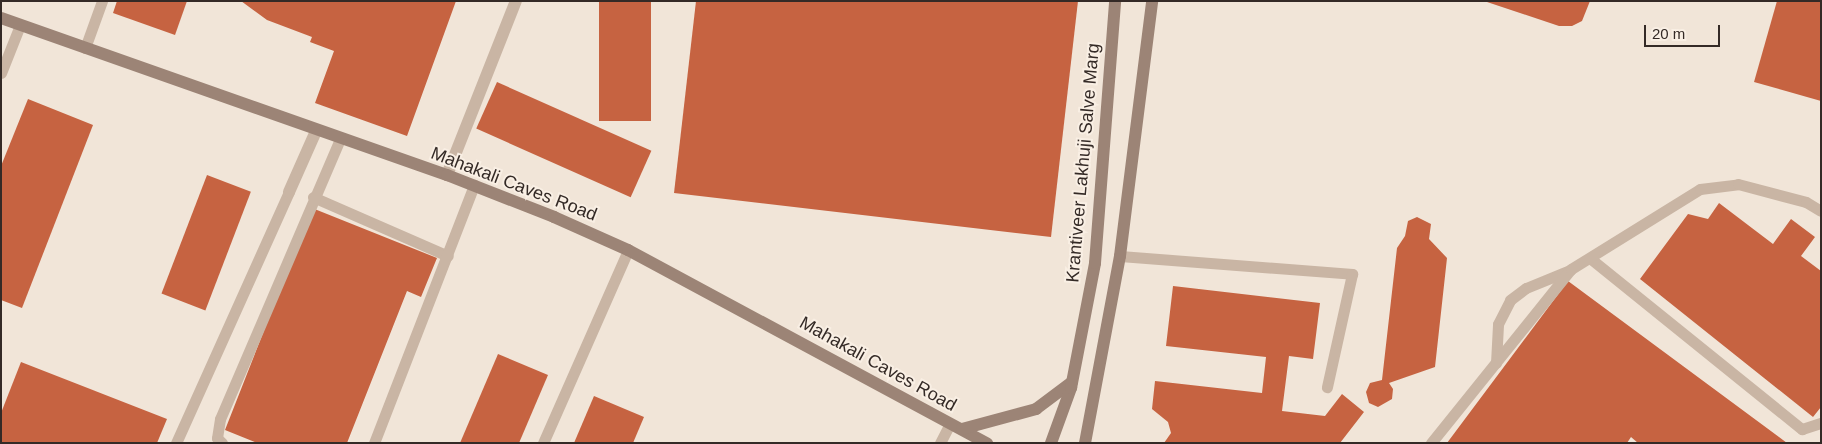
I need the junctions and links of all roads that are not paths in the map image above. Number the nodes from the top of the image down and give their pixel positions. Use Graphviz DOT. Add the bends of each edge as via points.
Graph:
graph roads {
  1 [pos="102,1"];
  2 [pos="516,1"];
  3 [pos="1115,1"];
  4 [pos="1152,1"];
  5 [pos="1,18"];
  6 [pos="20,25"];
  7 [pos="85,48"];
  8 [pos="1,73"];
  9 [pos="316,131"];
  10 [pos="340,139"];
  11 [pos="447,175"];
  12 [pos="474,185"];
  13 [pos="289,192"];
  14 [pos="313,197"];
  15 [pos="1821,211"];
  16 [pos="628,250"];
  17 [pos="448,256"];
  18 [pos="1120,256"];
  19 [pos="1591,258"];
  20 [pos="1571,270"];
  21 [pos="1496,363"];
  22 [pos="1072,382"];
  23 [pos="1326,387"];
  24 [pos="1821,422"];
  25 [pos="950,423"];
  26 [pos="962,430"];
  27 [pos="176,443"];
  28 [pos="222,443"];
  29 [pos="374,443"];
  30 [pos="543,443"];
  31 [pos="940,443"];
  32 [pos="987,443"];
  33 [pos="1051,443"];
  34 [pos="1085,443"];
  35 [pos="1431,443"];
  1 -- 7 [label="lane"];
  2 -- 11 [label="street"];
  3 -- 22 [label="main road, Krantiveer Lakhuji Salve Marg" via="1095,263"];
  4 -- 18 [label="main road"];
  5 -- 6 [label="main road, Mahakali Caves Road"];
  6 -- 7 [label="main road, Mahakali Caves Road"];
  6 -- 8 [label="lane"];
  7 -- 9 [label="main road, Mahakali Caves Road"];
  9 -- 10 [label="main road, Mahakali Caves Road"];
  9 -- 13 [label="street"];
  10 -- 11 [label="main road, Mahakali Caves Road"];
  10 -- 14 [label="lane"];
  11 -- 12 [label="main road, Mahakali Caves Road"];
  12 -- 16 [label="main road, Mahakali Caves Road"];
  12 -- 17 [label="lane"];
  13 -- 27 [label="lane"];
  14 -- 17 [label="lane"];
  14 -- 28 [label="lane" via="220,419 217,438"];
  15 -- 19 [label="lane" via="1806,202 1738,184 1710,186 1700,189"];
  16 -- 25 [label="main road, Mahakali Caves Road"];
  16 -- 30 [label="lane"];
  17 -- 29 [label="lane"];
  18 -- 23 [label="lane" via="1352,274"];
  18 -- 34 [label="main road"];
  19 -- 20 [label="lane"];
  19 -- 24 [label="lane" via="1802,429"];
  20 -- 21 [label="lane"];
  20 -- 21 [label="lane" via="1526,288 1510,300 1498,324"];
  21 -- 35 [label="lane"];
  22 -- 26 [label="main road" via="1036,409"];
  22 -- 33 [label="main road, Krantiveer Lakhuji Salve Marg"];
  25 -- 26 [label="main road, Mahakali Caves Road"];
  25 -- 31 [label="lane"];
  26 -- 32 [label="main road, Mahakali Caves Road"];
}
